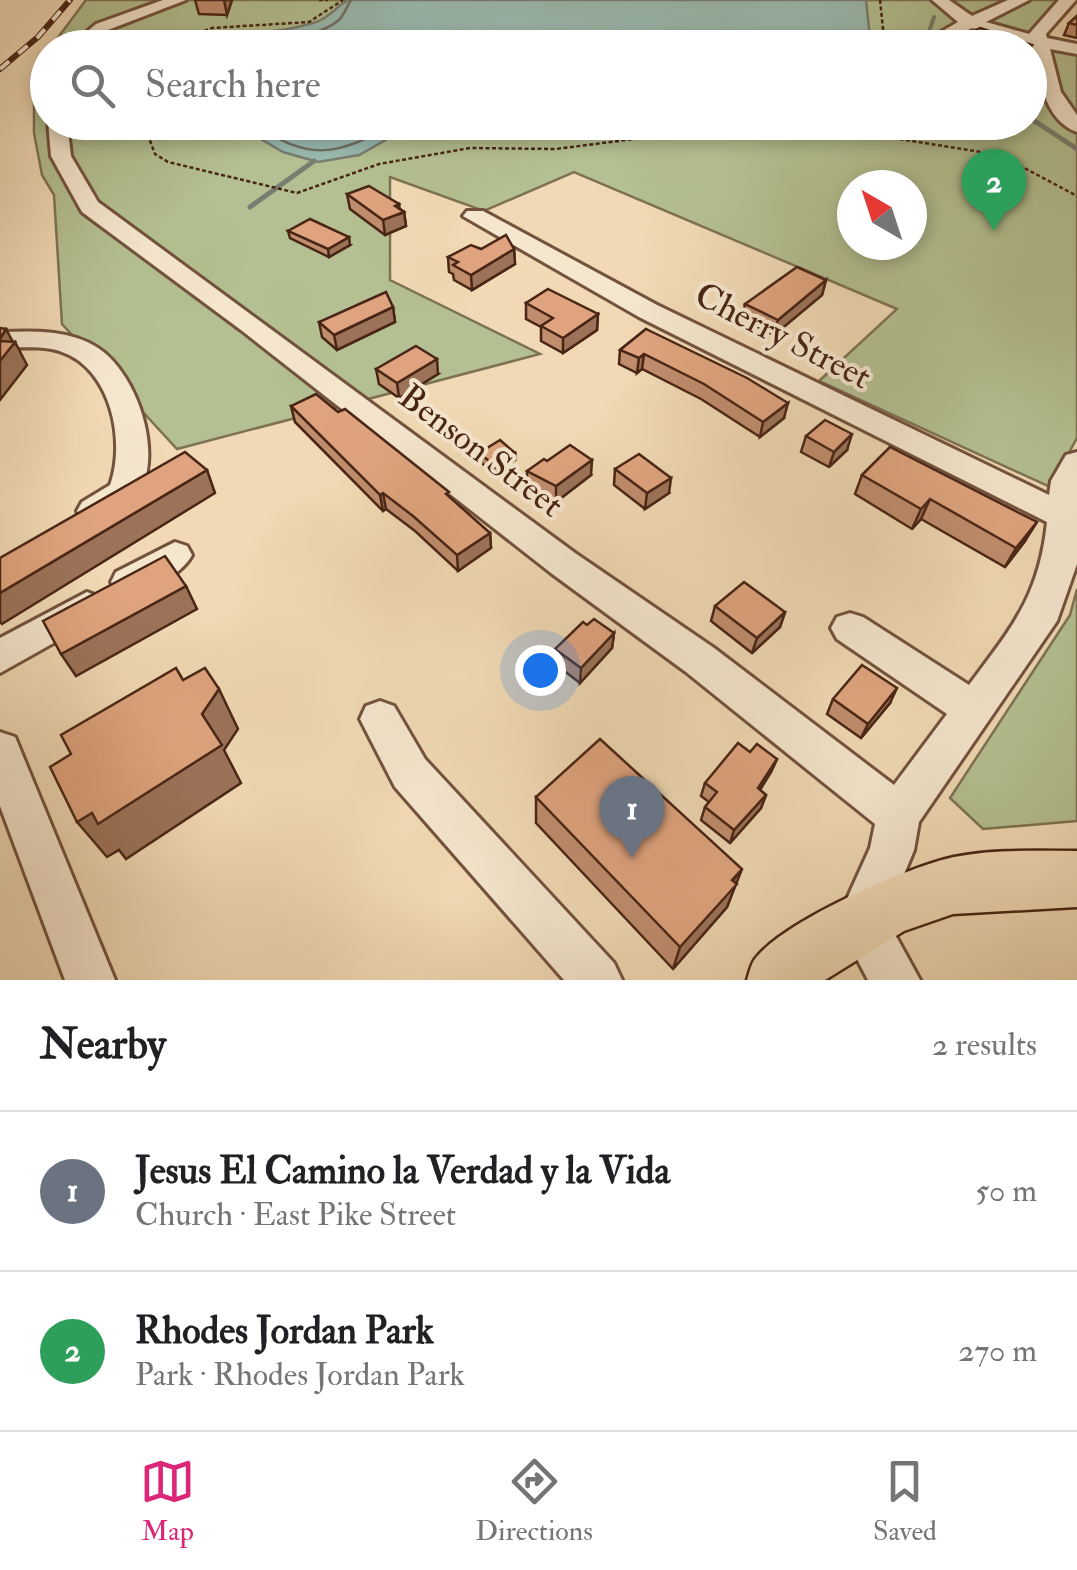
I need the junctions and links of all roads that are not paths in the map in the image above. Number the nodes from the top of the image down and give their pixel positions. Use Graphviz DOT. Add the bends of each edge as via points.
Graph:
graph roads {
  1 [pos="141,0"];
  2 [pos="940,0"];
  3 [pos="1021,0"];
  4 [pos="1068,0"];
  5 [pos="172,3"];
  6 [pos="969,21"];
  7 [pos="99,30"];
  8 [pos="953,30"];
  9 [pos="1002,30"];
  10 [pos="1039,30"];
  11 [pos="1047,42"];
  12 [pos="1077,49"];
  13 [pos="1047,62"];
  14 [pos="1077,67"];
  15 [pos="1047,87"];
  16 [pos="1077,126"];
  17 [pos="59,140"];
  18 [pos="476,216"];
  19 [pos="0,340"];
  20 [pos="1077,463"];
  21 [pos="1061,515"];
  22 [pos="62,530"];
  23 [pos="174,555"];
  24 [pos="850,628"];
  25 [pos="0,657"];
  26 [pos="974,710"];
  27 [pos="380,719"];
  28 [pos="0,751"];
  29 [pos="898,815"];
  30 [pos="1077,880"];
  31 [pos="861,921"];
  32 [pos="90,980"];
  33 [pos="597,980"];
  34 [pos="777,980"];
  35 [pos="895,980"];
  1 -- 5 [label="street"];
  2 -- 6 [label="street"];
  3 -- 6 [label="street"];
  4 -- 10 [label="street"];
  5 -- 7 [label="street"];
  6 -- 8 [label="street"];
  6 -- 9 [label="street"];
  11 -- 12 [label="street"];
  13 -- 14 [label="street"];
  15 -- 16 [label="street"];
  17 -- 29 [label="street, Benson Street" via="74,186 90,207"];
  18 -- 21 [label="street, Cherry Street" via="648,311"];
  19 -- 22 [label="street" via="68,343 94,357 120,388 134,466 123,493"];
  20 -- 21 [label="street"];
  21 -- 26 [label="street" via="1052,592"];
  23 -- 25 [label="street"];
  24 -- 26 [label="street"];
  26 -- 29 [label="street"];
  27 -- 33 [label="street" via="410,773"];
  28 -- 32 [label="street"];
  29 -- 31 [label="street" via="892,850"];
  30 -- 31 [label="main road" via="949,886"];
  31 -- 34 [label="main road"];
  31 -- 35 [label="street"];
}
